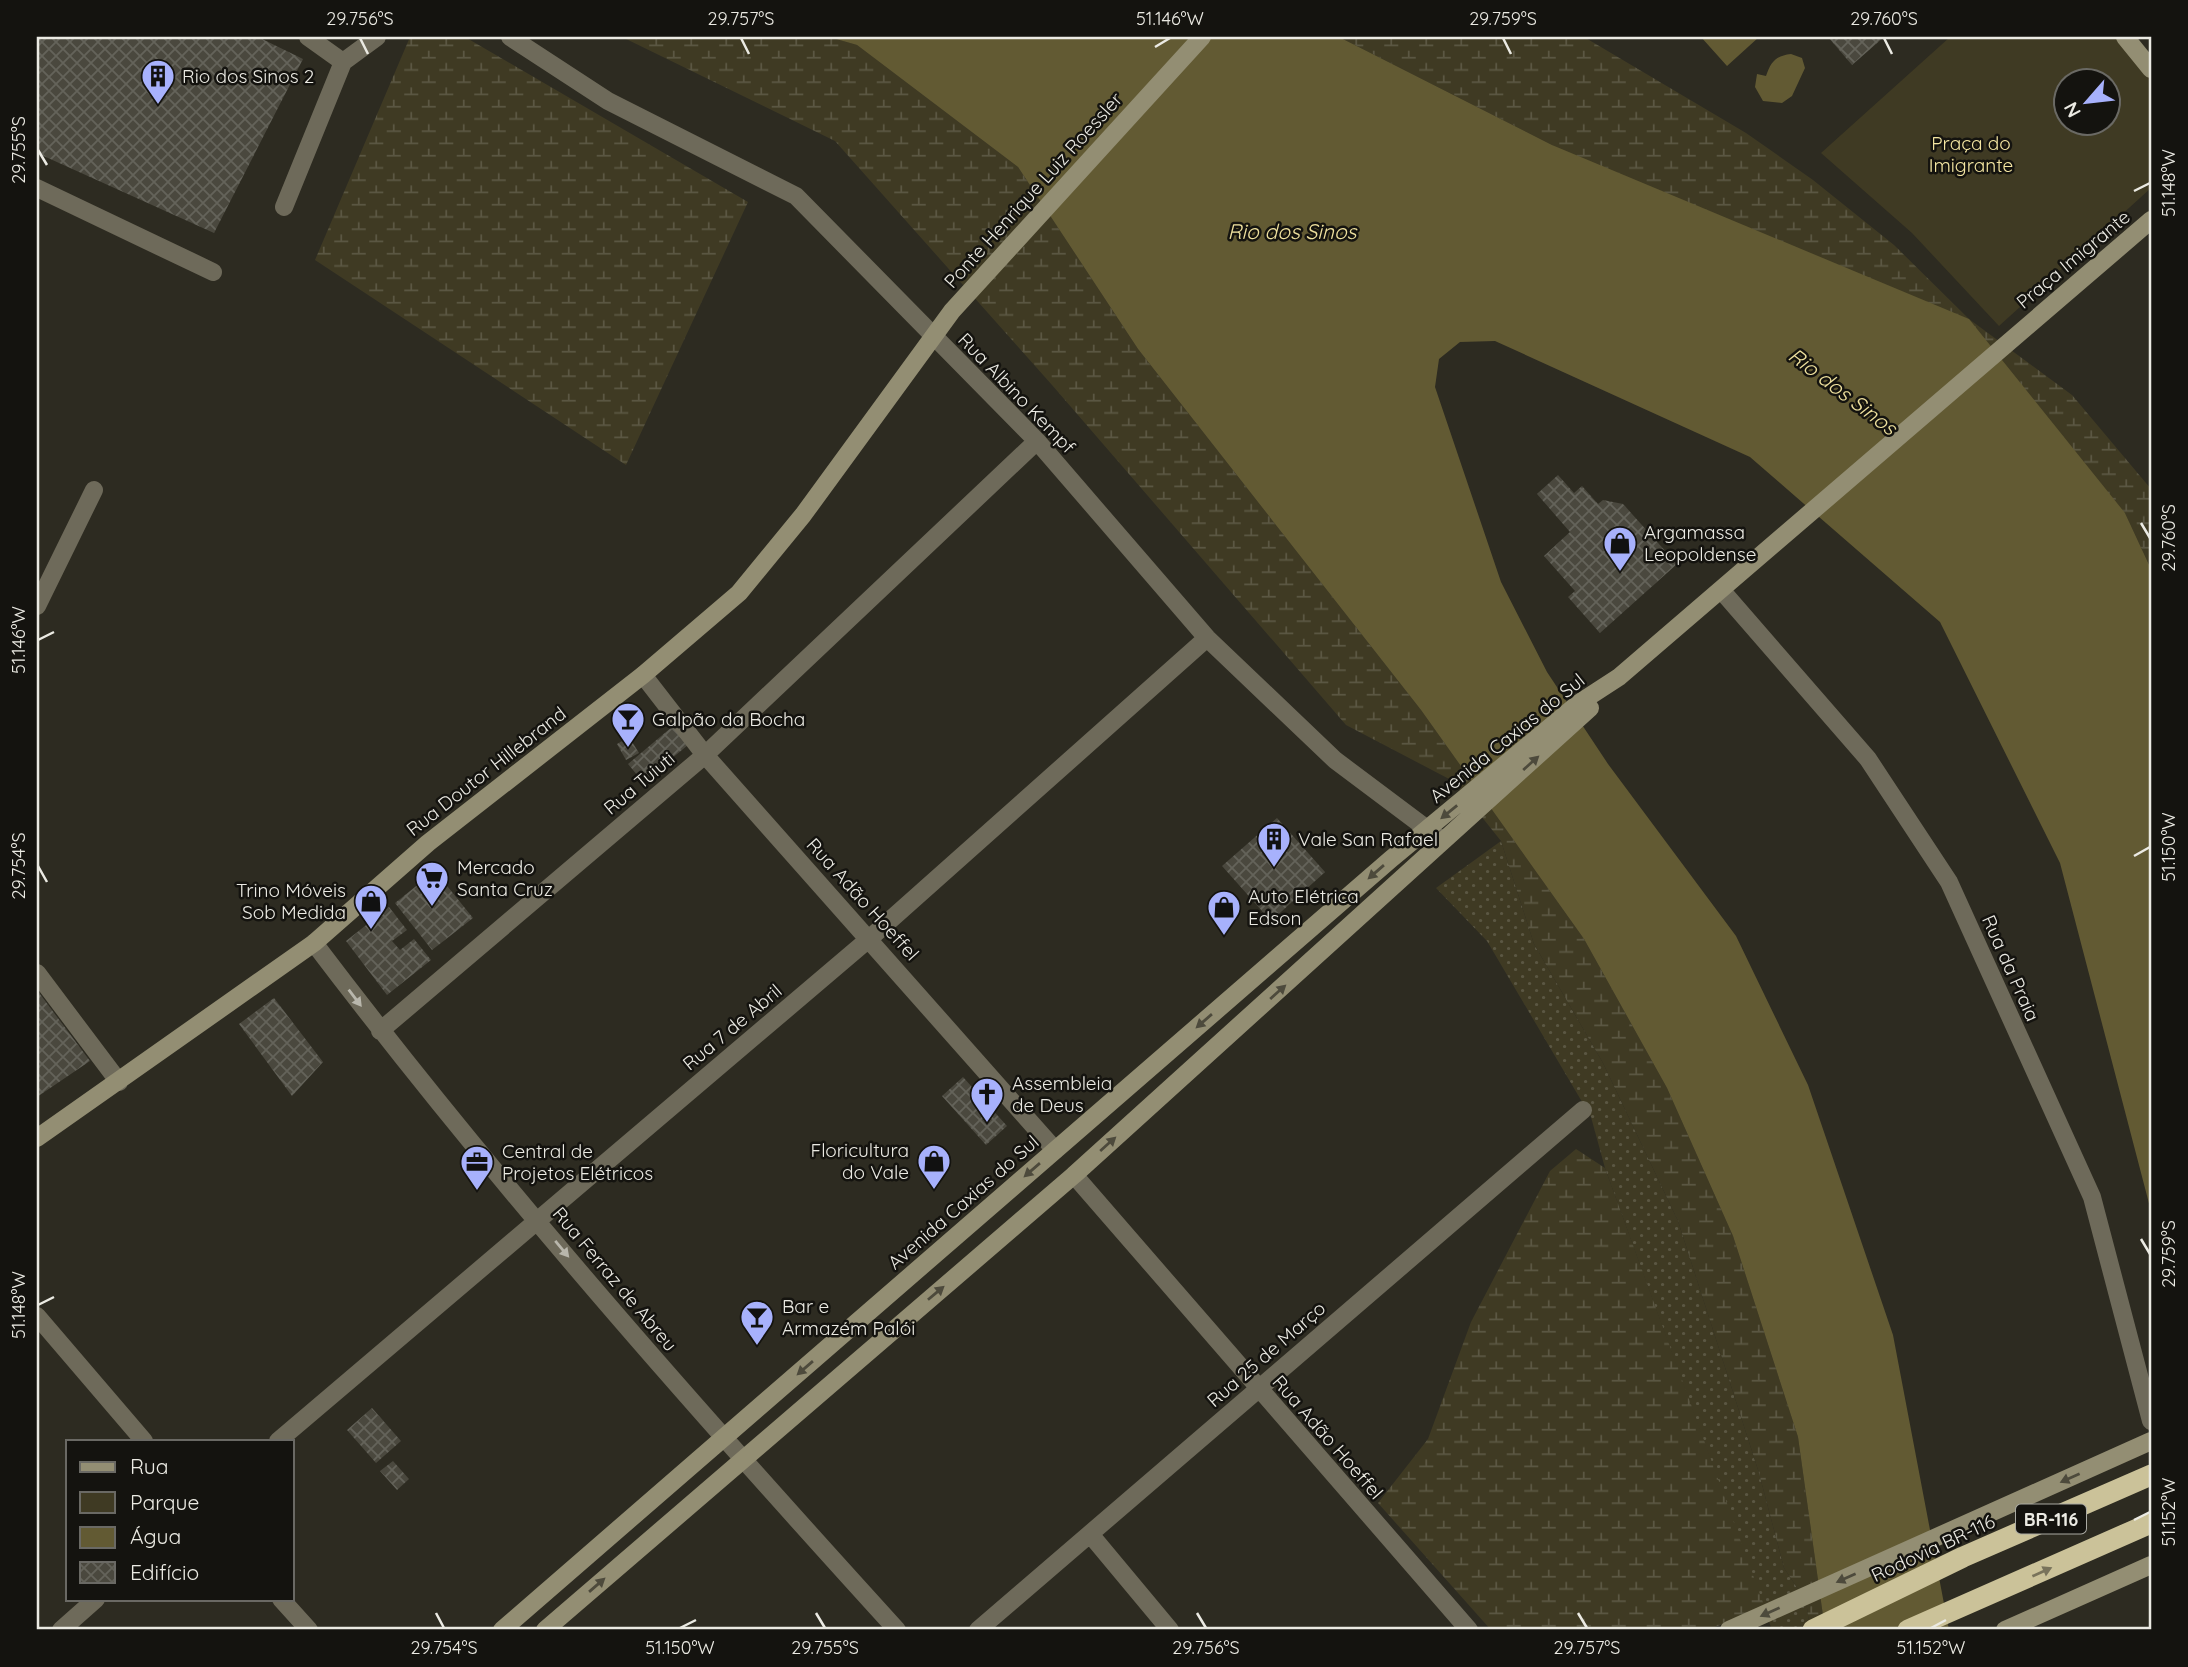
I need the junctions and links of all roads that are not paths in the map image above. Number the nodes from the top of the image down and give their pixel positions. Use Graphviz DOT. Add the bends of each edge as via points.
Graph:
graph roads {
  1 [pos="308,37"];
  2 [pos="510,37"];
  3 [pos="1202,37"];
  4 [pos="2125,37"];
  5 [pos="374,39"];
  6 [pos="343,62"];
  7 [pos="2151,69"];
  8 [pos="37,188"];
  9 [pos="284,207"];
  10 [pos="2151,221"];
  11 [pos="213,272"];
  12 [pos="903,377"];
  13 [pos="1037,441"];
  14 [pos="94,490"];
  15 [pos="1756,561"];
  16 [pos="1721,591"];
  17 [pos="37,606"];
  18 [pos="1207,638"];
  19 [pos="643,675"];
  20 [pos="705,755"];
  21 [pos="1476,802"];
  22 [pos="1429,829"];
  23 [pos="1444,843"];
  24 [pos="870,938"];
  25 [pos="314,943"];
  26 [pos="37,973"];
  27 [pos="380,1031"];
  28 [pos="119,1082"];
  29 [pos="1583,1110"];
  30 [pos="37,1138"];
  31 [pos="1055,1150"];
  32 [pos="1074,1175"];
  33 [pos="537,1220"];
  34 [pos="37,1316"];
  35 [pos="1258,1389"];
  36 [pos="2151,1421"];
  37 [pos="723,1439"];
  38 [pos="143,1440"];
  39 [pos="279,1440"];
  40 [pos="2151,1441"];
  41 [pos="741,1459"];
  42 [pos="2145,1477"];
  43 [pos="2146,1525"];
  44 [pos="1090,1534"];
  45 [pos="2151,1565"];
  46 [pos="95,1600"];
  47 [pos="282,1600"];
  48 [pos="61,1630"];
  49 [pos="309,1630"];
  50 [pos="502,1630"];
  51 [pos="545,1630"];
  52 [pos="897,1630"];
  53 [pos="978,1630"];
  54 [pos="1170,1630"];
  55 [pos="1469,1630"];
  56 [pos="1729,1630"];
  57 [pos="1813,1630"];
  58 [pos="1908,1630"];
  59 [pos="2004,1630"];
  1 -- 6 [label="street"];
  2 -- 13 [label="street, Rua Albino Kempf" via="608,101 796,197"];
  3 -- 12 [label="street, Ponte Henrique Luiz Roessler" via="952,310"];
  4 -- 7 [label="street"];
  5 -- 6 [label="street"];
  6 -- 9 [label="street"];
  8 -- 11 [label="street"];
  10 -- 15 [label="street, Praça Imigrante"];
  12 -- 19 [label="street, Rua Doutor Hillebrand" via="803,515 739,593"];
  13 -- 18 [label="street, Rua Albino Kempf"];
  13 -- 20 [label="street, Rua Tuiuti"];
  14 -- 17 [label="street"];
  15 -- 16 [label="street, Avenida Caxias do Sul"];
  16 -- 21 [label="street, Avenida Caxias do Sul"];
  16 -- 36 [label="street, Rua da Praia" via="1868,759 1949,882 2092,1197"];
  18 -- 22 [label="street, Rua Albino Kempf" via="1335,760"];
  18 -- 24 [label="street, Rua 7 de Abril"];
  19 -- 20 [label="street, Rua Adão Hoeffel"];
  19 -- 25 [label="street, Rua Doutor Hillebrand" via="428,843"];
  20 -- 24 [label="street, Rua Adão Hoeffel"];
  20 -- 27 [label="street, Rua Tuiuti"];
  21 -- 22 [label="street, Avenida Caxias do Sul, one-way"];
  21 -- 23 [label="street, Avenida Caxias do Sul"];
  22 -- 23 [label="street, Rua Albino Kempf"];
  22 -- 31 [label="street, Avenida Caxias do Sul, one-way"];
  32 -- 23 [label="street, Avenida Caxias do Sul, one-way"];
  24 -- 31 [label="street, Rua Adão Hoeffel"];
  24 -- 33 [label="street, Rua 7 de Abril"];
  25 -- 27 [label="street, Rua Ferraz de Abreu, one-way"];
  25 -- 28 [label="street, Rua Doutor Hillebrand"];
  26 -- 28 [label="street"];
  27 -- 33 [label="street, Rua Ferraz de Abreu"];
  28 -- 30 [label="street, Rua Doutor Hillebrand"];
  29 -- 35 [label="street, Rua 25 de Março"];
  31 -- 37 [label="street, Avenida Caxias do Sul, one-way"];
  32 -- 35 [label="street, Rua Adão Hoeffel"];
  41 -- 32 [label="street, Avenida Caxias do Sul, one-way"];
  33 -- 37 [label="street, Rua Ferraz de Abreu, one-way"];
  33 -- 39 [label="street, Rua 7 de Abril"];
  34 -- 38 [label="street"];
  35 -- 44 [label="street, Rua 25 de Março"];
  35 -- 55 [label="street, Rua Adão Hoeffel"];
  37 -- 41 [label="street, Rua Ferraz de Abreu"];
  37 -- 50 [label="street, Avenida Caxias do Sul"];
  40 -- 56 [label="street, one-way"];
  51 -- 41 [label="street, Avenida Caxias do Sul, one-way"];
  41 -- 52 [label="street, Rua Ferraz de Abreu"];
  42 -- 57 [label="highway, Rodovia BR-116 / BR-116" via="1963,1557"];
  58 -- 43 [label="highway, BR-116, one-way"];
  44 -- 53 [label="street, Rua 25 de Março"];
  44 -- 54 [label="street"];
  45 -- 59 [label="street"];
  46 -- 48 [label="street"];
  47 -- 49 [label="street"];
}
